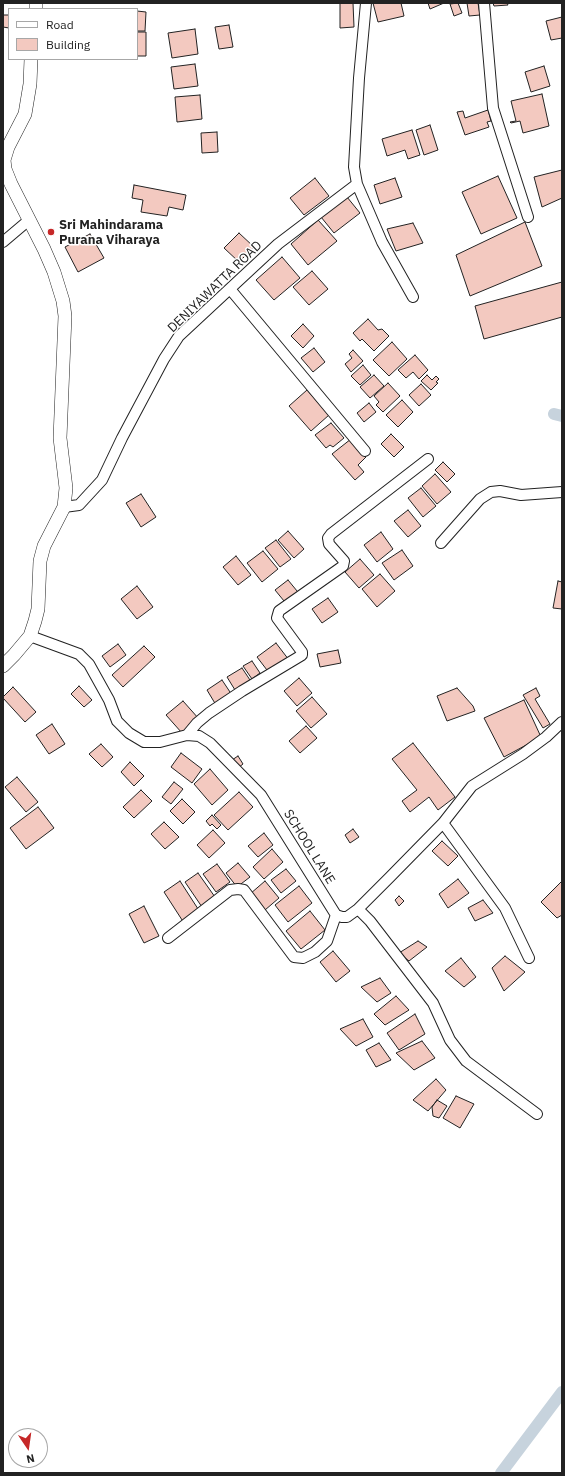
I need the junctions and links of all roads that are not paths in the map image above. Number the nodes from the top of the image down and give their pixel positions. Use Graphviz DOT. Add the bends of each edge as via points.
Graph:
graph roads {
  1 [pos="366,3"];
  2 [pos="484,3"];
  3 [pos="31,60"];
  4 [pos="357,184"];
  5 [pos="528,217"];
  6 [pos="29,220"];
  7 [pos="3,242"];
  8 [pos="230,289"];
  9 [pos="413,298"];
  10 [pos="365,451"];
  11 [pos="428,459"];
  12 [pos="562,492"];
  13 [pos="64,507"];
  14 [pos="441,543"];
  15 [pos="30,636"];
  16 [pos="3,666"];
  17 [pos="562,722"];
  18 [pos="186,735"];
  19 [pos="443,823"];
  20 [pos="358,909"];
  21 [pos="336,916"];
  22 [pos="168,938"];
  23 [pos="529,958"];
  24 [pos="537,1114"];
  1 -- 4 [label="street" via="354,167"];
  2 -- 5 [label="street" via="493,108"];
  3 -- 6 [label="street" via="25,114 4,160 11,184"];
  4 -- 8 [label="street, DENIYAWATTA ROAD" via="278,244"];
  4 -- 9 [label="street" via="382,242"];
  6 -- 7 [label="street"];
  6 -- 13 [label="street" via="55,277 65,316 60,438 66,488"];
  8 -- 10 [label="street"];
  8 -- 13 [label="street, DENIYAWATTA ROAD" via="175,342 102,480 79,505"];
  11 -- 18 [label="street" via="331,534 328,538 329,544 344,561 343,566 279,611 277,618 302,655 209,713"];
  12 -- 14 [label="street" via="521,495 491,492 480,499"];
  13 -- 15 [label="street" via="44,546 40,561 38,609"];
  15 -- 16 [label="street"];
  15 -- 18 [label="street, SCHOOL LANE" via="79,654 89,664 109,700 117,721 129,733 144,742 160,742"];
  17 -- 19 [label="street" via="523,754 472,786"];
  18 -- 21 [label="street, SCHOOL LANE" via="199,736 210,743 261,795"];
  19 -- 20 [label="street"];
  19 -- 23 [label="street" via="505,908"];
  20 -- 21 [label="street" via="347,916"];
  20 -- 24 [label="street" via="433,1003 450,1040 466,1061"];
  21 -- 22 [label="street" via="327,941 303,958 294,957 244,890 230,890"];
}
